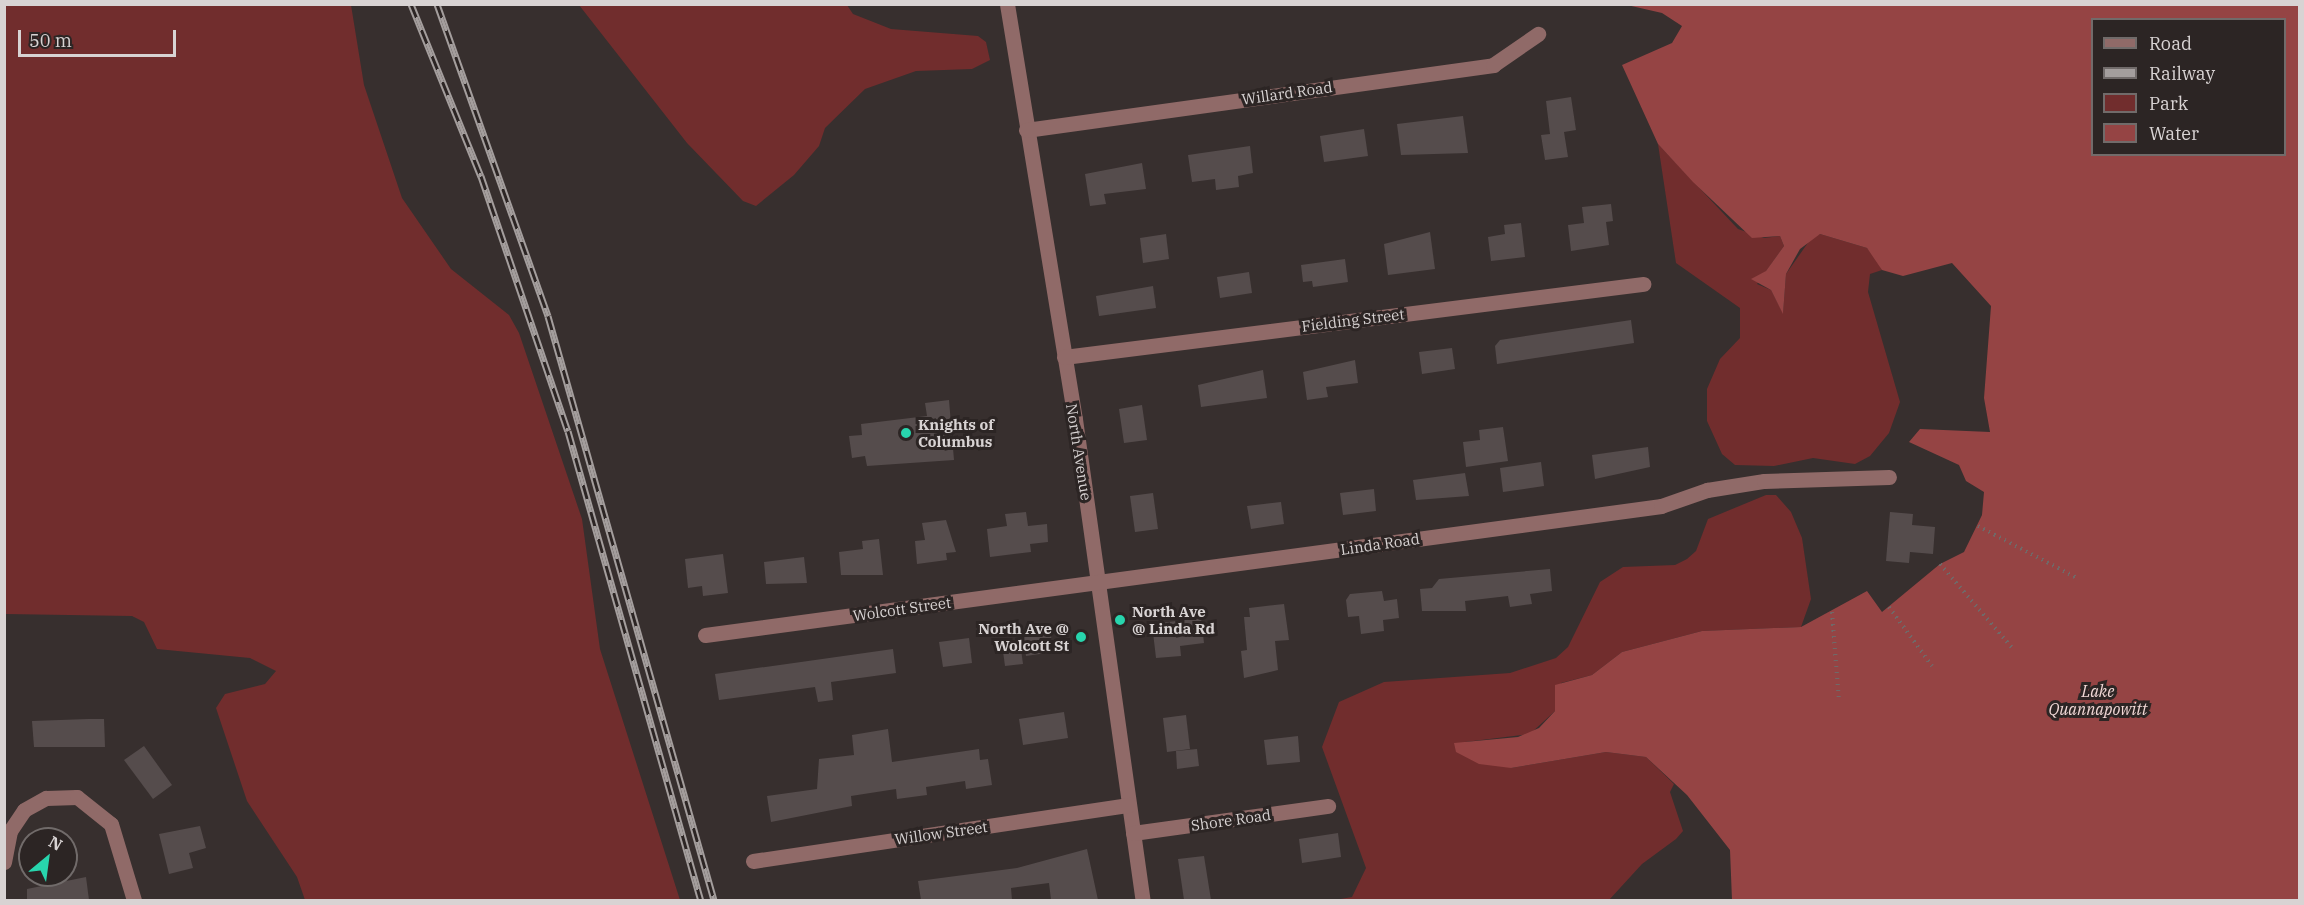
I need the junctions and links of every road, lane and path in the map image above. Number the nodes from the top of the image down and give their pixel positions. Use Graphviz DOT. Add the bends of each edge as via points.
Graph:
graph roads {
  1 [pos="1007,4"];
  2 [pos="1538,34"];
  3 [pos="1026,130"];
  4 [pos="1643,284"];
  5 [pos="1064,357"];
  6 [pos="1889,477"];
  7 [pos="1978,526"];
  8 [pos="1940,564"];
  9 [pos="2075,577"];
  10 [pos="1099,583"];
  11 [pos="1889,607"];
  12 [pos="1832,612"];
  13 [pos="705,635"];
  14 [pos="2013,649"];
  15 [pos="1932,666"];
  16 [pos="1839,701"];
  17 [pos="1129,805"];
  18 [pos="1328,806"];
  19 [pos="1133,833"];
  20 [pos="753,861"];
  21 [pos="4,862"];
  22 [pos="134,900"];
  23 [pos="1143,900"];
  1 -- 3 [label="street, North Avenue"];
  2 -- 3 [label="street, Willard Road" via="1493,65"];
  3 -- 5 [label="street, North Avenue"];
  4 -- 5 [label="street, Fielding Street"];
  5 -- 10 [label="street, North Avenue"];
  6 -- 10 [label="street, Linda Road" via="1764,481 1707,490 1661,506"];
  7 -- 9 [label="path"];
  8 -- 14 [label="path"];
  10 -- 13 [label="street, Wolcott Street"];
  10 -- 17 [label="street, North Avenue"];
  11 -- 15 [label="path"];
  12 -- 16 [label="path"];
  17 -- 19 [label="street, North Avenue"];
  17 -- 20 [label="street, Willow Street"];
  18 -- 19 [label="street, Shore Road"];
  19 -- 23 [label="street, North Avenue"];
  21 -- 22 [label="street" via="10,831 24,810 52,796 77,797 111,824"];
}
